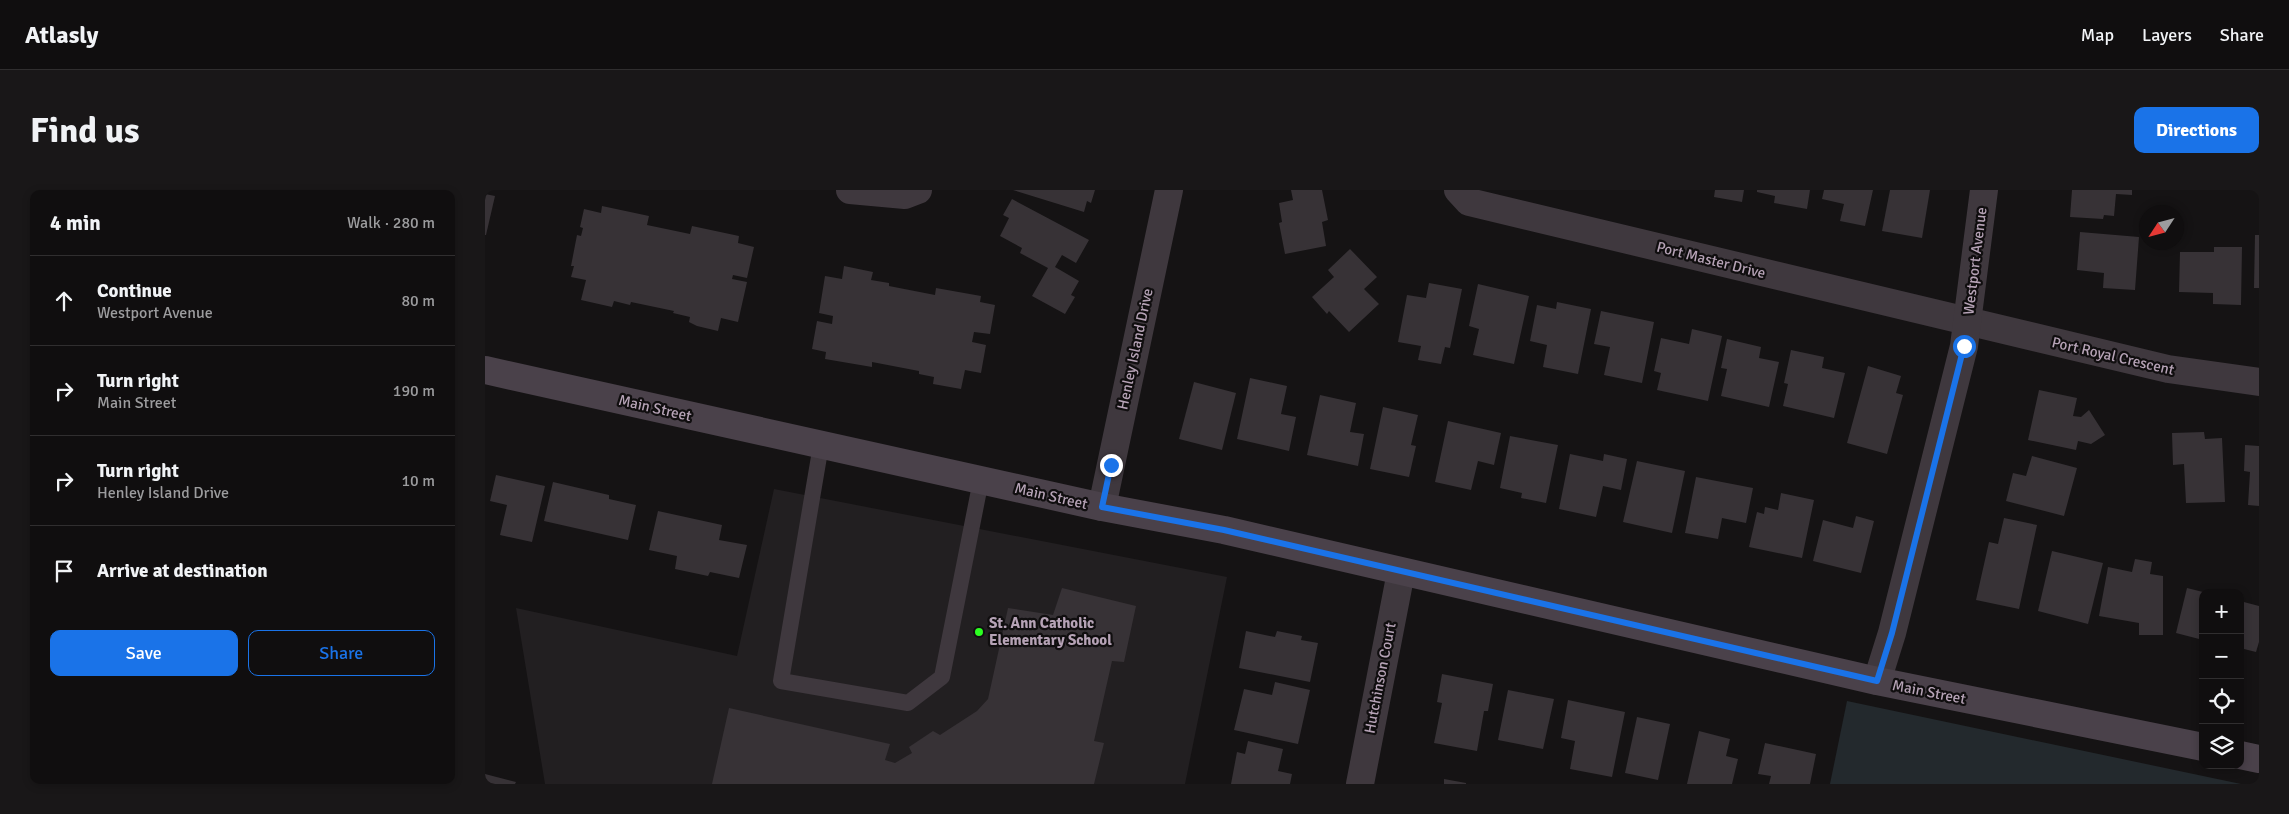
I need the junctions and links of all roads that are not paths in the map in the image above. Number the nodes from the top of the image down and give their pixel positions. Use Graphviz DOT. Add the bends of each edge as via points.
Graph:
graph roads {
  1 [pos="850,190"];
  2 [pos="918,190"];
  3 [pos="1169,190"];
  4 [pos="1458,190"];
  5 [pos="1984,190"];
  6 [pos="1968,323"];
  7 [pos="485,370"];
  8 [pos="2259,382"];
  9 [pos="821,444"];
  10 [pos="981,480"];
  11 [pos="1102,507"];
  12 [pos="1401,572"];
  13 [pos="1877,681"];
  14 [pos="2199,746"];
  15 [pos="2244,756"];
  16 [pos="2259,759"];
  17 [pos="1360,784"];
  1 -- 2 [label="street" via="905,195"];
  3 -- 11 [label="street, Henley Island Drive"];
  4 -- 6 [label="street, Port Master Drive" via="1469,202"];
  5 -- 6 [label="street, Westport Avenue"];
  6 -- 8 [label="street, Port Royal Crescent" via="2168,369"];
  6 -- 13 [label="street, Westport Avenue"];
  7 -- 9 [label="main road, Main Street"];
  9 -- 10 [label="main road, Main Street"];
  9 -- 10 [label="lane" via="781,681 908,703 942,677"];
  10 -- 11 [label="main road, Main Street"];
  11 -- 12 [label="main road, Main Street" via="1224,530"];
  12 -- 13 [label="main road, Main Street"];
  12 -- 17 [label="street, Hutchinson Court"];
  13 -- 14 [label="main road, Main Street"];
  15 -- 16 [label="main road"];
}
